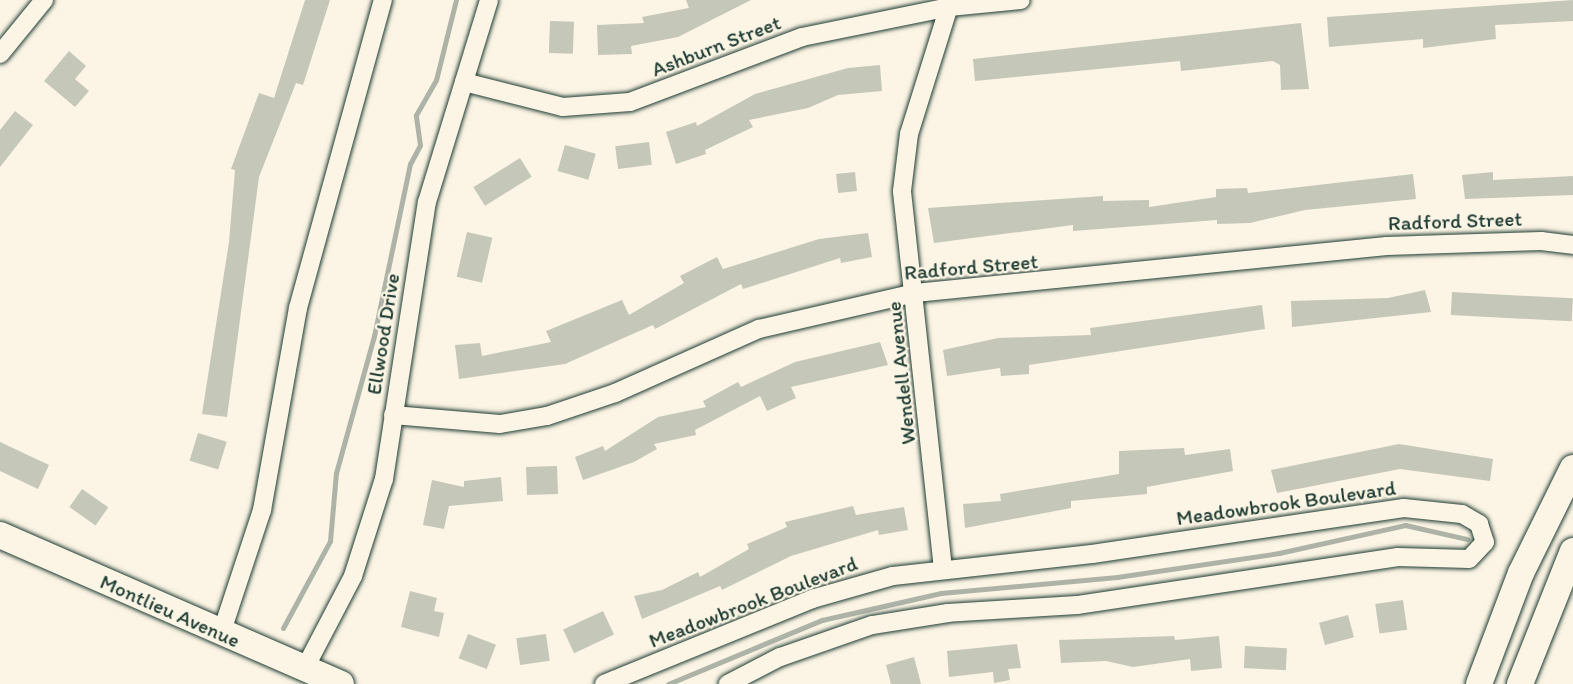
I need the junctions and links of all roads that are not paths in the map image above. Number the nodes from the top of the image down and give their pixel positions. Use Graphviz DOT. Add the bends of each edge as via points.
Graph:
graph roads {
  1 [pos="44,0"];
  2 [pos="383,0"];
  3 [pos="489,0"];
  4 [pos="1021,0"];
  5 [pos="950,4"];
  6 [pos="0,54"];
  7 [pos="464,82"];
  8 [pos="1573,244"];
  9 [pos="915,293"];
  10 [pos="393,415"];
  11 [pos="1573,468"];
  12 [pos="0,535"];
  13 [pos="1573,551"];
  14 [pos="943,569"];
  15 [pos="221,634"];
  16 [pos="305,668"];
  17 [pos="341,684"];
  18 [pos="604,684"];
  19 [pos="728,684"];
  20 [pos="1479,684"];
  21 [pos="1520,684"];
  1 -- 6 [label="street"];
  2 -- 15 [label="street" via="298,308 262,510"];
  3 -- 7 [label="street, Ellwood Drive"];
  4 -- 5 [label="street, Ashburn Street"];
  5 -- 7 [label="street, Ashburn Street" via="802,37 630,102 563,107"];
  5 -- 9 [label="street, Wendell Avenue" via="909,134 904,236"];
  7 -- 10 [label="street, Ellwood Drive" via="427,202"];
  8 -- 9 [label="street, Radford Street" via="1541,240 1387,246"];
  9 -- 10 [label="street, Radford Street" via="759,329 615,393 547,416 500,424"];
  9 -- 14 [label="street, Wendell Avenue"];
  10 -- 16 [label="street, Ellwood Drive" via="384,478 353,576"];
  11 -- 20 [label="main road" via="1521,573"];
  12 -- 15 [label="main road, Montlieu Avenue"];
  13 -- 21 [label="main road"];
  14 -- 18 [label="street, Meadowbrook Boulevard" via="862,582"];
  14 -- 19 [label="street, Meadowbrook Boulevard" via="1103,552 1404,508 1462,514 1479,524 1485,542 1469,559 1398,557 1077,606 948,612 872,625 780,657"];
  15 -- 16 [label="main road, Montlieu Avenue"];
  16 -- 17 [label="main road, Montlieu Avenue"];
}
